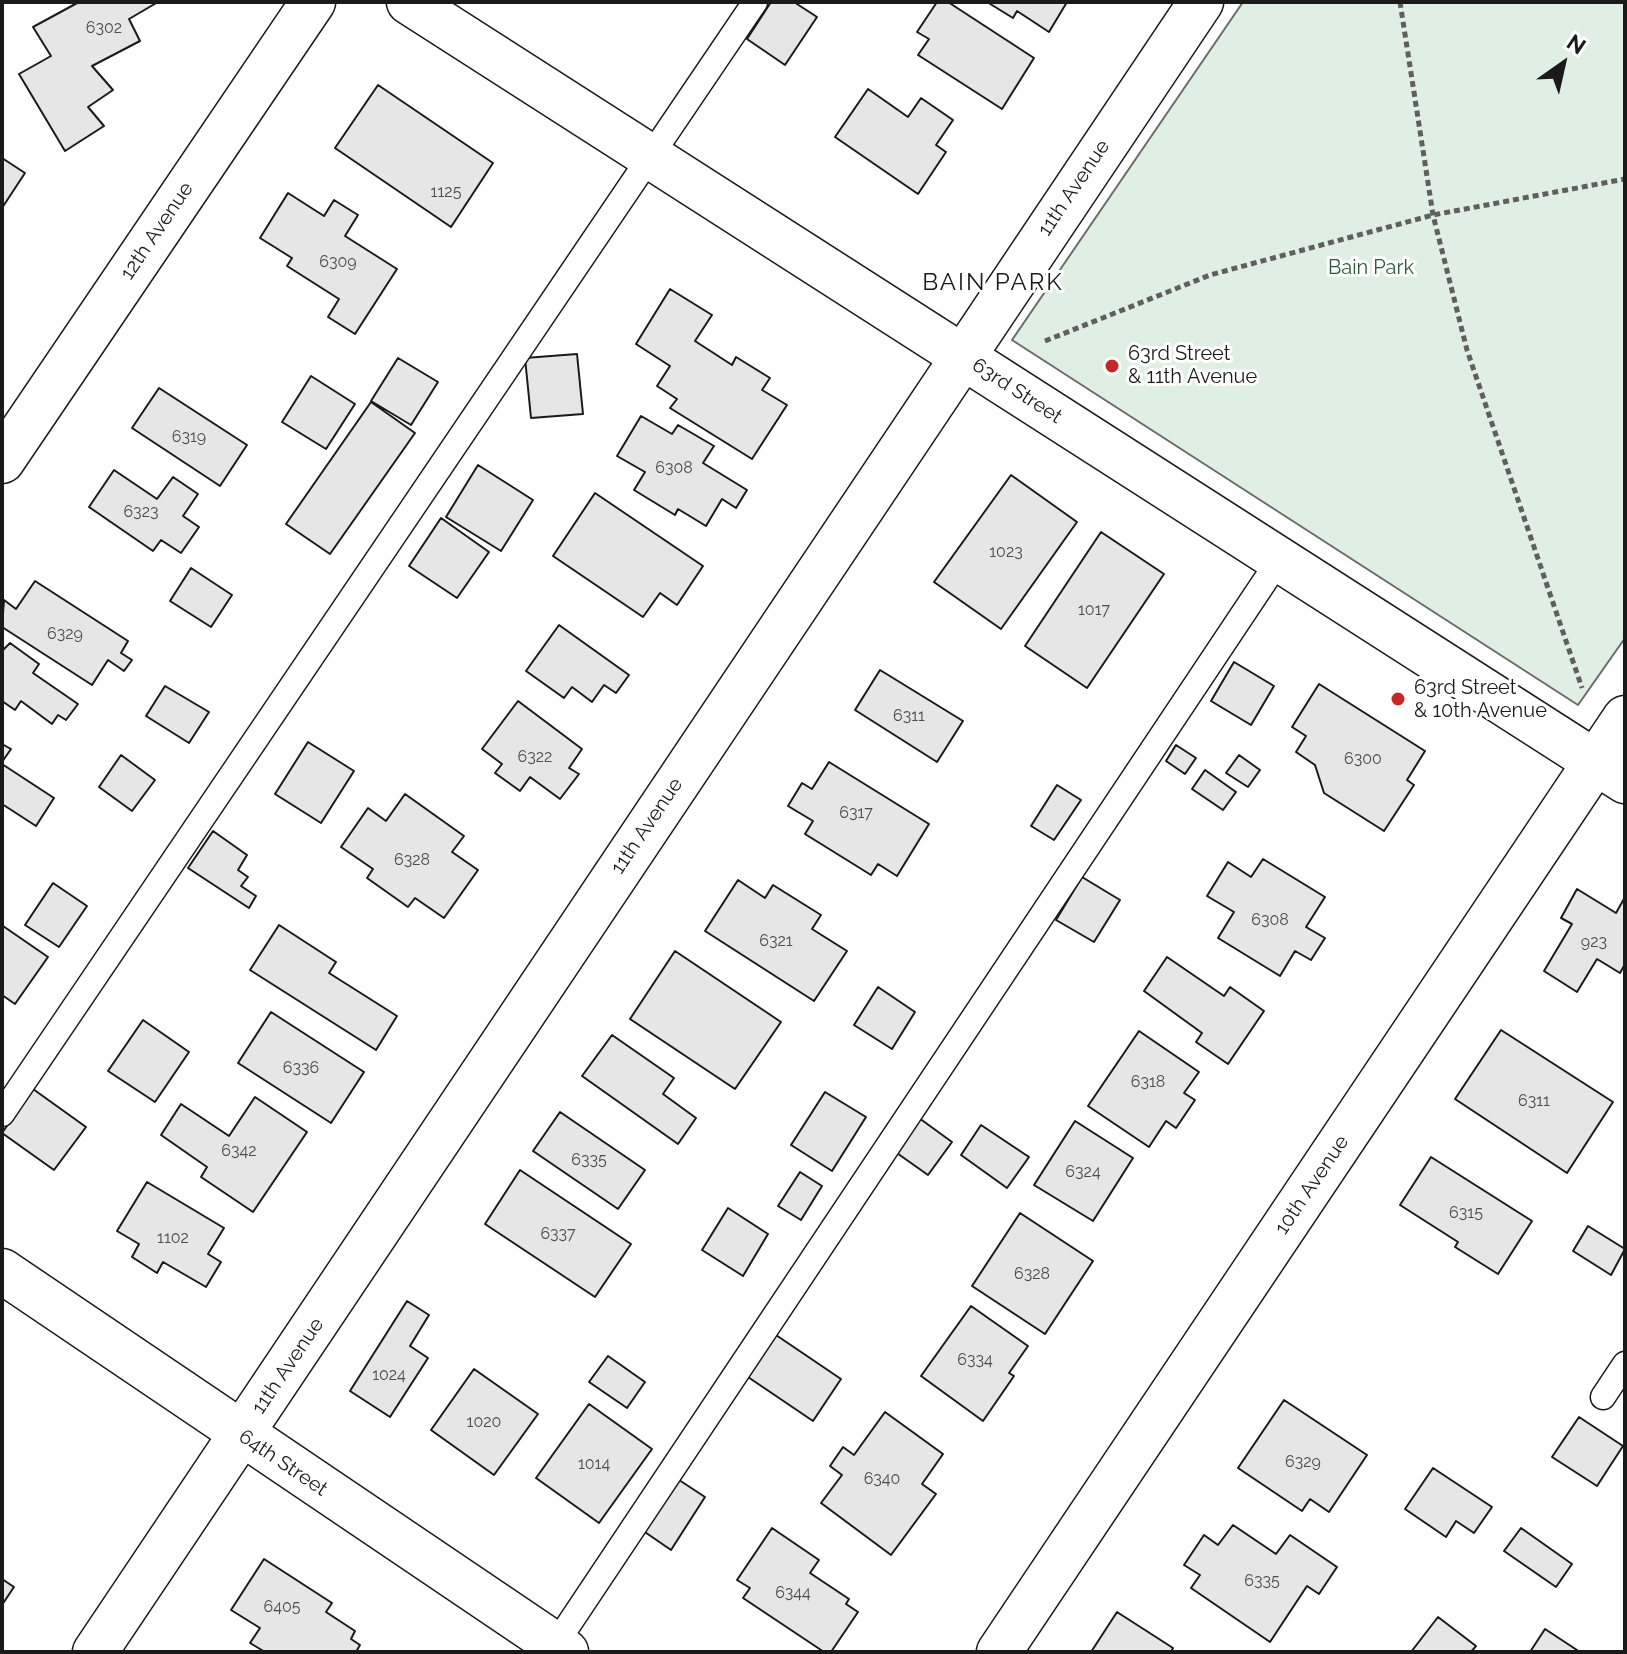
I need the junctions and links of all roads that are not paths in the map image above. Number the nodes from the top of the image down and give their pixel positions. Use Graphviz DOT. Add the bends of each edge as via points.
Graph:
graph roads {
  1 [pos="313,2"];
  2 [pos="409,2"];
  3 [pos="755,2"];
  4 [pos="1201,2"];
  5 [pos="651,157"];
  6 [pos="961,355"];
  7 [pos="2,461"];
  8 [pos="1279,560"];
  9 [pos="1625,718"];
  10 [pos="1611,772"];
  11 [pos="2,1114"];
  12 [pos="2,1271"];
  13 [pos="1625,1364"];
  14 [pos="1603,1397"];
  15 [pos="241,1435"];
  16 [pos="560,1648"];
  17 [pos="95,1652"];
  18 [pos="999,1652"];
  1 -- 7 [label="street, 12th Avenue"];
  2 -- 5 [label="street, 63rd Street"];
  3 -- 5 [label="lane"];
  4 -- 6 [label="street, 11th Avenue"];
  5 -- 6 [label="street, 63rd Street"];
  5 -- 11 [label="lane"];
  6 -- 8 [label="street, 63rd Street"];
  6 -- 15 [label="street, 11th Avenue"];
  8 -- 10 [label="street, 63rd Street"];
  8 -- 16 [label="lane"];
  9 -- 10 [label="street, 10th Avenue"];
  10 -- 18 [label="street, 10th Avenue"];
  12 -- 15 [label="street, 64th Street"];
  13 -- 14 [label="lane"];
  15 -- 16 [label="street, 64th Street"];
  15 -- 17 [label="street, 11th Avenue"];
}
